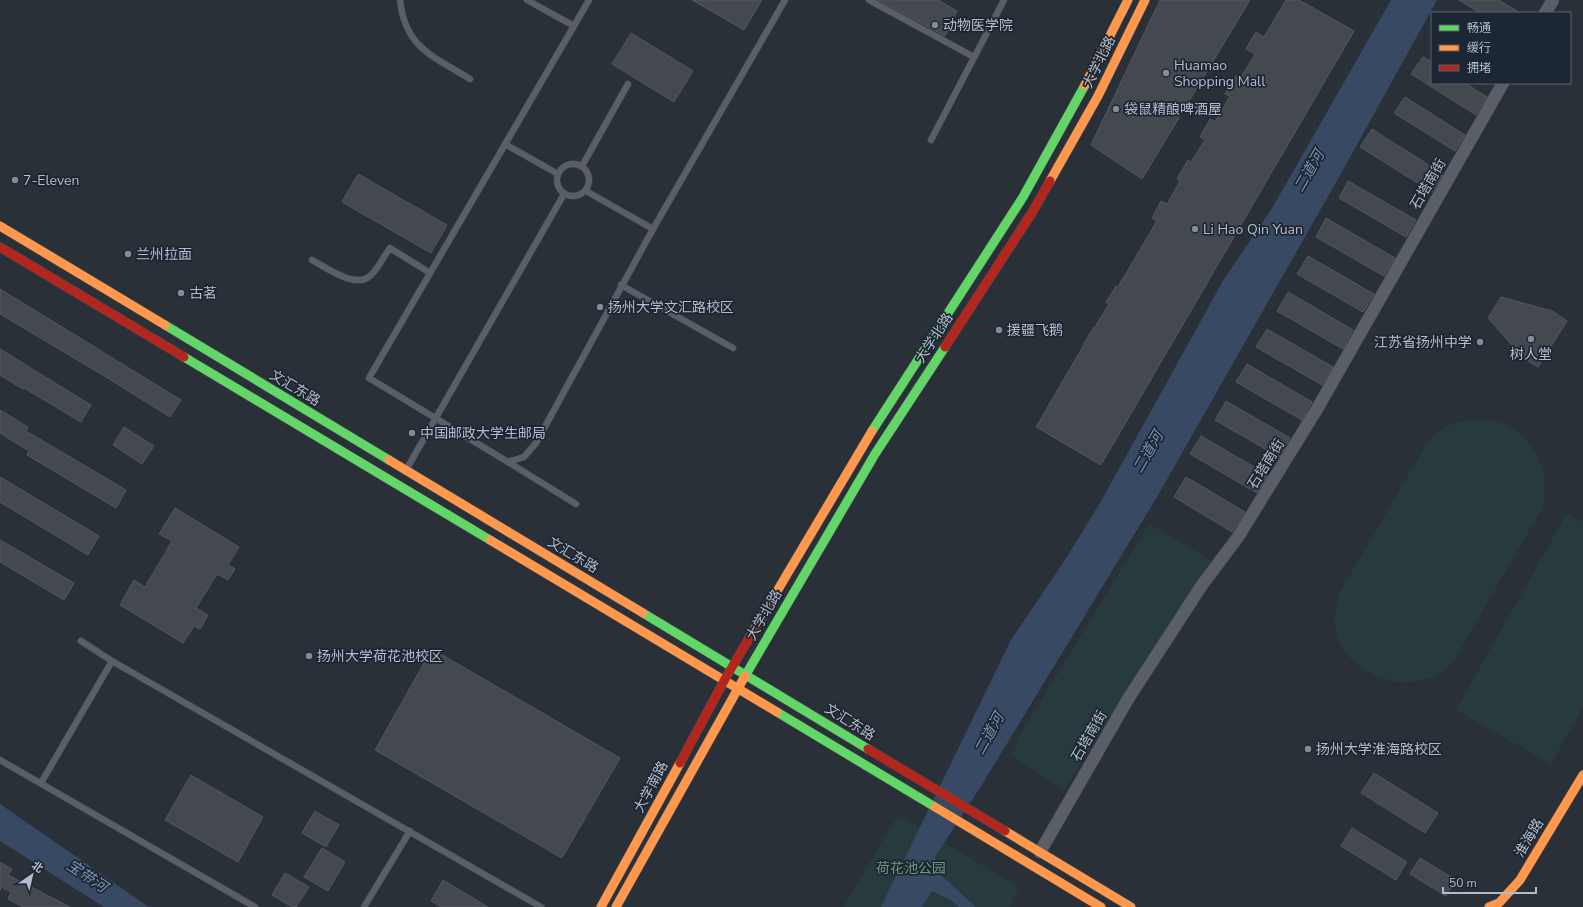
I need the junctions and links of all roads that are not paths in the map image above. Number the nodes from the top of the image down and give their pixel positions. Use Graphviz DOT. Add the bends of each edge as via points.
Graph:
graph roads {
  1 [pos="400,0"];
  2 [pos="527,0"];
  3 [pos="589,0"];
  4 [pos="785,0"];
  5 [pos="868,0"];
  6 [pos="1004,0"];
  7 [pos="1128,0"];
  8 [pos="1145,0"];
  9 [pos="1553,0"];
  10 [pos="1546,12"];
  11 [pos="574,26"];
  12 [pos="974,57"];
  13 [pos="470,78"];
  14 [pos="628,84"];
  15 [pos="1501,84"];
  16 [pos="931,140"];
  17 [pos="505,144"];
  18 [pos="582,166"];
  19 [pos="558,174"];
  20 [pos="586,191"];
  21 [pos="564,194"];
  22 [pos="0,226"];
  23 [pos="653,229"];
  24 [pos="0,247"];
  25 [pos="312,260"];
  26 [pos="430,273"];
  27 [pos="621,285"];
  28 [pos="733,348"];
  29 [pos="436,418"];
  30 [pos="508,462"];
  31 [pos="401,479"];
  32 [pos="576,504"];
  33 [pos="80,641"];
  34 [pos="112,661"];
  35 [pos="733,666"];
  36 [pos="746,674"];
  37 [pos="725,679"];
  38 [pos="738,688"];
  39 [pos="0,760"];
  40 [pos="1583,774"];
  41 [pos="41,783"];
  42 [pos="410,831"];
  43 [pos="1040,852"];
  44 [pos="255,907"];
  45 [pos="364,907"];
  46 [pos="541,907"];
  47 [pos="602,907"];
  48 [pos="616,907"];
  49 [pos="1101,907"];
  50 [pos="1131,907"];
  51 [pos="1489,907"];
  1 -- 13 [label="lane" via="407,29 421,48"];
  2 -- 11 [label="lane"];
  3 -- 11 [label="lane"];
  4 -- 23 [label="lane"];
  5 -- 12 [label="lane"];
  6 -- 12 [label="lane"];
  7 -- 35 [label="main road, 大学北路" via="1086,84 1023,197 865,442"];
  8 -- 36 [label="main road, 大学北路" via="1098,96 1033,212 875,454"];
  9 -- 10 [label="street"];
  11 -- 17 [label="lane"];
  12 -- 16 [label="lane"];
  14 -- 18 [label="lane"];
  15 -- 43 [label="street, 石塔南街" via="1317,409 1238,537 1202,585 1128,699"];
  17 -- 19 [label="lane"];
  17 -- 26 [label="lane"];
  18 -- 19 [label="lane" via="565,166"];
  18 -- 20 [label="lane" via="590,180"];
  19 -- 21 [label="lane" via="558,186"];
  20 -- 21 [label="lane" via="576,196"];
  20 -- 23 [label="lane"];
  21 -- 29 [label="lane"];
  22 -- 31 [label="main road, 文汇东路"];
  23 -- 27 [label="lane"];
  24 -- 31 [label="main road, 文汇东路"];
  25 -- 26 [label="lane" via="343,277 358,281 371,276 390,248"];
  26 -- 29 [label="lane" via="369,378"];
  27 -- 28 [label="lane"];
  27 -- 30 [label="lane" via="536,443 524,457"];
  29 -- 30 [label="lane"];
  29 -- 31 [label="lane"];
  30 -- 32 [label="lane"];
  31 -- 35 [label="main road, 文汇东路"];
  31 -- 37 [label="main road, 文汇东路"];
  33 -- 34 [label="lane"];
  34 -- 41 [label="lane"];
  34 -- 42 [label="lane"];
  35 -- 36 [label="main road, 文汇东路"];
  35 -- 37 [label="main road, 大学北路"];
  36 -- 38 [label="main road, 大学北路"];
  36 -- 43 [label="main road, 文汇东路"];
  37 -- 38 [label="main road, 文汇东路"];
  37 -- 47 [label="main road, 大学南路"];
  38 -- 48 [label="main road, 大学南路"];
  38 -- 49 [label="main road, 文汇东路"];
  39 -- 41 [label="lane"];
  40 -- 51 [label="main road, 淮海路" via="1520,880 1499,903"];
  41 -- 44 [label="lane"];
  42 -- 45 [label="lane"];
  42 -- 46 [label="lane"];
  43 -- 50 [label="main road, 文汇东路"];
}
